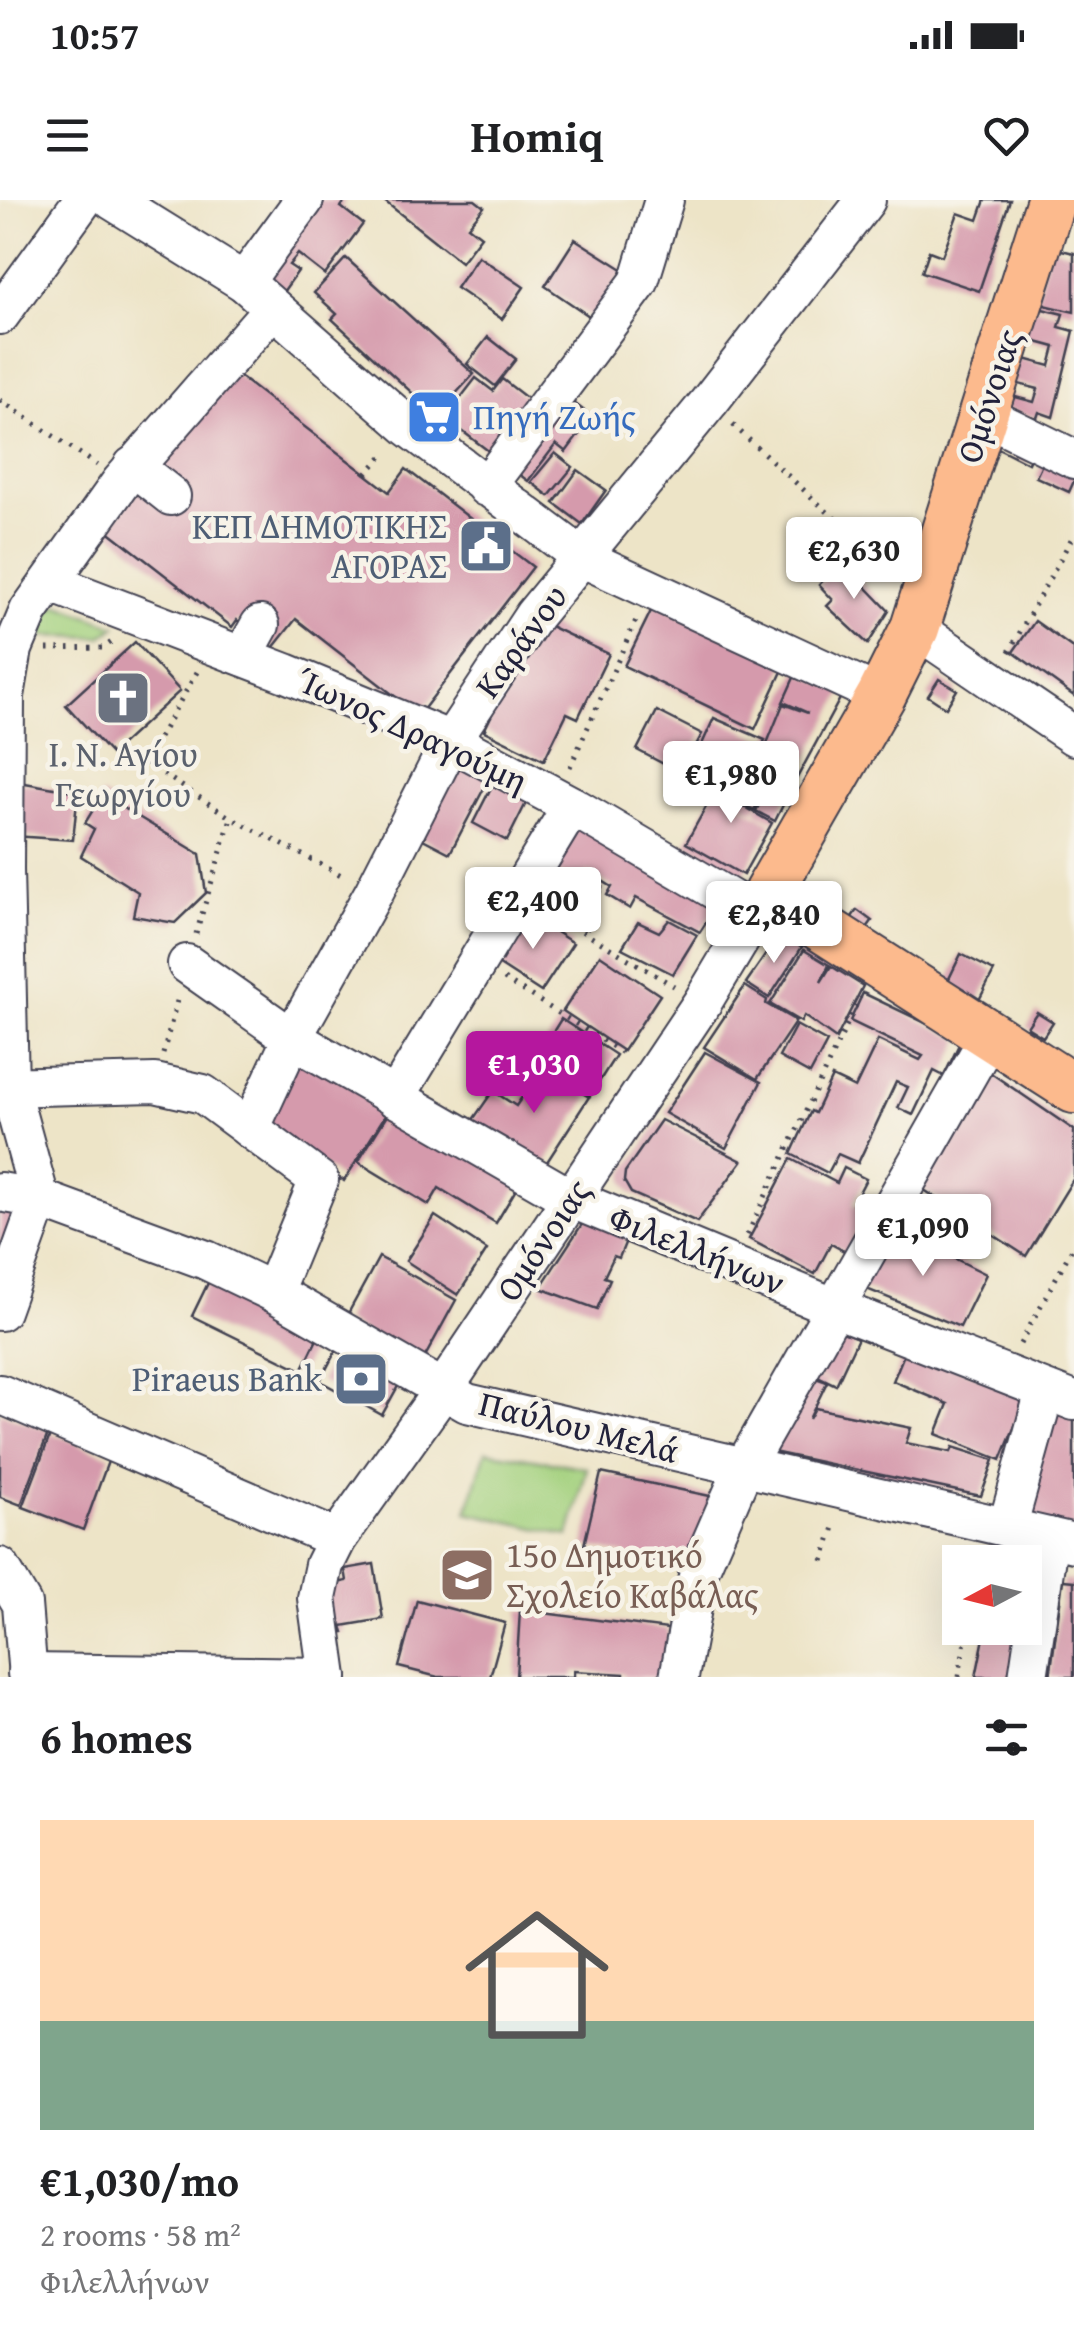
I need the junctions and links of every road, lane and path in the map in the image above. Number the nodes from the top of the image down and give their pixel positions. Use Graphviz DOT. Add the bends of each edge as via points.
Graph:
graph roads {
  1 [pos="83,200"];
  2 [pos="112,200"];
  3 [pos="304,200"];
  4 [pos="664,200"];
  5 [pos="866,200"];
  6 [pos="1057,211"];
  7 [pos="244,282"];
  8 [pos="273,308"];
  9 [pos="0,316"];
  10 [pos="0,400"];
  11 [pos="708,402"];
  12 [pos="984,415"];
  13 [pos="1074,459"];
  14 [pos="127,474"];
  15 [pos="486,487"];
  16 [pos="171,496"];
  17 [pos="1074,534"];
  18 [pos="584,558"];
  19 [pos="50,583"];
  20 [pos="650,587"];
  21 [pos="920,615"];
  22 [pos="10,637"];
  23 [pos="117,637"];
  24 [pos="205,658"];
  25 [pos="994,681"];
  26 [pos="881,696"];
  27 [pos="1074,736"];
  28 [pos="451,741"];
  29 [pos="564,802"];
  30 [pos="232,818"];
  31 [pos="2,869"];
  32 [pos="374,892"];
  33 [pos="518,893"];
  34 [pos="762,904"];
  35 [pos="477,962"];
  36 [pos="877,962"];
  37 [pos="187,964"];
  38 [pos="702,1003"];
  39 [pos="990,1035"];
  40 [pos="292,1038"];
  41 [pos="654,1072"];
  42 [pos="155,1083"];
  43 [pos="4,1087"];
  44 [pos="1074,1090"];
  45 [pos="395,1098"];
  46 [pos="250,1129"];
  47 [pos="0,1192"];
  48 [pos="570,1198"];
  49 [pos="40,1199"];
  50 [pos="1074,1246"];
  51 [pos="733,1265"];
  52 [pos="273,1292"];
  53 [pos="833,1307"];
  54 [pos="0,1311"];
  55 [pos="1003,1375"];
  56 [pos="444,1387"];
  57 [pos="0,1394"];
  58 [pos="1060,1396"];
  59 [pos="744,1466"];
  60 [pos="846,1490"];
  61 [pos="969,1519"];
  62 [pos="1008,1528"];
  63 [pos="337,1539"];
  64 [pos="1061,1540"];
  65 [pos="963,1545"];
  66 [pos="823,1561"];
  67 [pos="0,1566"];
  68 [pos="11,1600"];
  69 [pos="964,1645"];
  70 [pos="28,1675"];
  71 [pos="328,1677"];
  72 [pos="679,1677"];
  73 [pos="959,1677"];
  74 [pos="1028,1677"];
  1 -- 9 [label="street"];
  2 -- 7 [label="street"];
  3 -- 7 [label="street"];
  4 -- 15 [label="street" via="639,282"];
  5 -- 11 [label="street, Καράνου"];
  6 -- 12 [label="main road, Ομόνοιας"];
  7 -- 8 [label="street"];
  8 -- 14 [label="street"];
  8 -- 15 [label="street"];
  10 -- 14 [label="path"];
  11 -- 18 [label="street, Καράνου"];
  11 -- 21 [label="path"];
  12 -- 13 [label="street"];
  12 -- 21 [label="main road, Ομόνοιας"];
  14 -- 16 [label="street"];
  14 -- 19 [label="street"];
  15 -- 18 [label="street"];
  17 -- 25 [label="path"];
  18 -- 20 [label="street"];
  18 -- 28 [label="street, Καράνου" via="534,616"];
  19 -- 22 [label="street"];
  19 -- 28 [label="street, Ίωνος Δραγούμη" via="252,641"];
  20 -- 26 [label="street"];
  20 -- 29 [label="path"];
  21 -- 25 [label="street"];
  21 -- 26 [label="main road, Ομόνοιας"];
  22 -- 23 [label="path" via="104,648"];
  22 -- 31 [label="street"];
  24 -- 30 [label="path" via="144,762"];
  25 -- 27 [label="street"];
  26 -- 34 [label="main road, Ομόνοιας"];
  28 -- 29 [label="street, Ίωνος Δραγούμη"];
  28 -- 32 [label="street, Καράνου"];
  29 -- 33 [label="street"];
  29 -- 34 [label="street, Ίωνος Δραγούμη"];
  30 -- 32 [label="path"];
  30 -- 37 [label="path"];
  31 -- 43 [label="street"];
  32 -- 40 [label="street, Καράνου"];
  33 -- 35 [label="street"];
  33 -- 38 [label="path"];
  34 -- 36 [label="main road, Ίωνος Δραγούμη"];
  34 -- 38 [label="street, Ομόνοιας"];
  35 -- 41 [label="path"];
  35 -- 45 [label="street"];
  36 -- 39 [label="main road, Ίωνος Δραγούμη"];
  36 -- 51 [label="path"];
  37 -- 40 [label="street, Φιλελλήνων"];
  37 -- 42 [label="path"];
  38 -- 41 [label="street, Ομόνοιας"];
  39 -- 44 [label="main road, Ίωνος Δραγούμη"];
  39 -- 53 [label="street"];
  40 -- 45 [label="street, Φιλελλήνων"];
  40 -- 46 [label="street, Καράνου"];
  41 -- 48 [label="street, Ομόνοιας"];
  42 -- 43 [label="street"];
  42 -- 46 [label="street" via="203,1094"];
  43 -- 49 [label="street"];
  45 -- 48 [label="street, Φιλελλήνων"];
  46 -- 52 [label="street" via="319,1180"];
  47 -- 49 [label="street, Παύλου Μελά"];
  48 -- 51 [label="street, Φιλελλήνων"];
  48 -- 56 [label="street, Ομόνοιας"];
  49 -- 52 [label="street, Παύλου Μελά" via="147,1236"];
  49 -- 54 [label="street"];
  50 -- 55 [label="path"];
  51 -- 53 [label="street, Φιλελλήνων"];
  52 -- 56 [label="street, Παύλου Μελά"];
  53 -- 55 [label="street, Φιλελλήνων"];
  53 -- 59 [label="street"];
  55 -- 58 [label="street, Φιλελλήνων"];
  56 -- 59 [label="street, Παύλου Μελά" via="468,1402"];
  56 -- 63 [label="street, Ομόνοιας"];
  57 -- 63 [label="street"];
  58 -- 62 [label="street"];
  59 -- 60 [label="street, Παύλου Μελά"];
  59 -- 72 [label="street" via="698,1571"];
  60 -- 61 [label="street, Παύλου Μελά"];
  60 -- 66 [label="path"];
  61 -- 62 [label="street, Παύλου Μελά"];
  61 -- 65 [label="path"];
  62 -- 64 [label="street, Παύλου Μελά"];
  63 -- 71 [label="street, Ομόνοιας" via="318,1583"];
  64 -- 74 [label="street"];
  67 -- 68 [label="street"];
  68 -- 70 [label="street"];
  69 -- 73 [label="path"];
  70 -- 71 [label="street"];
}
